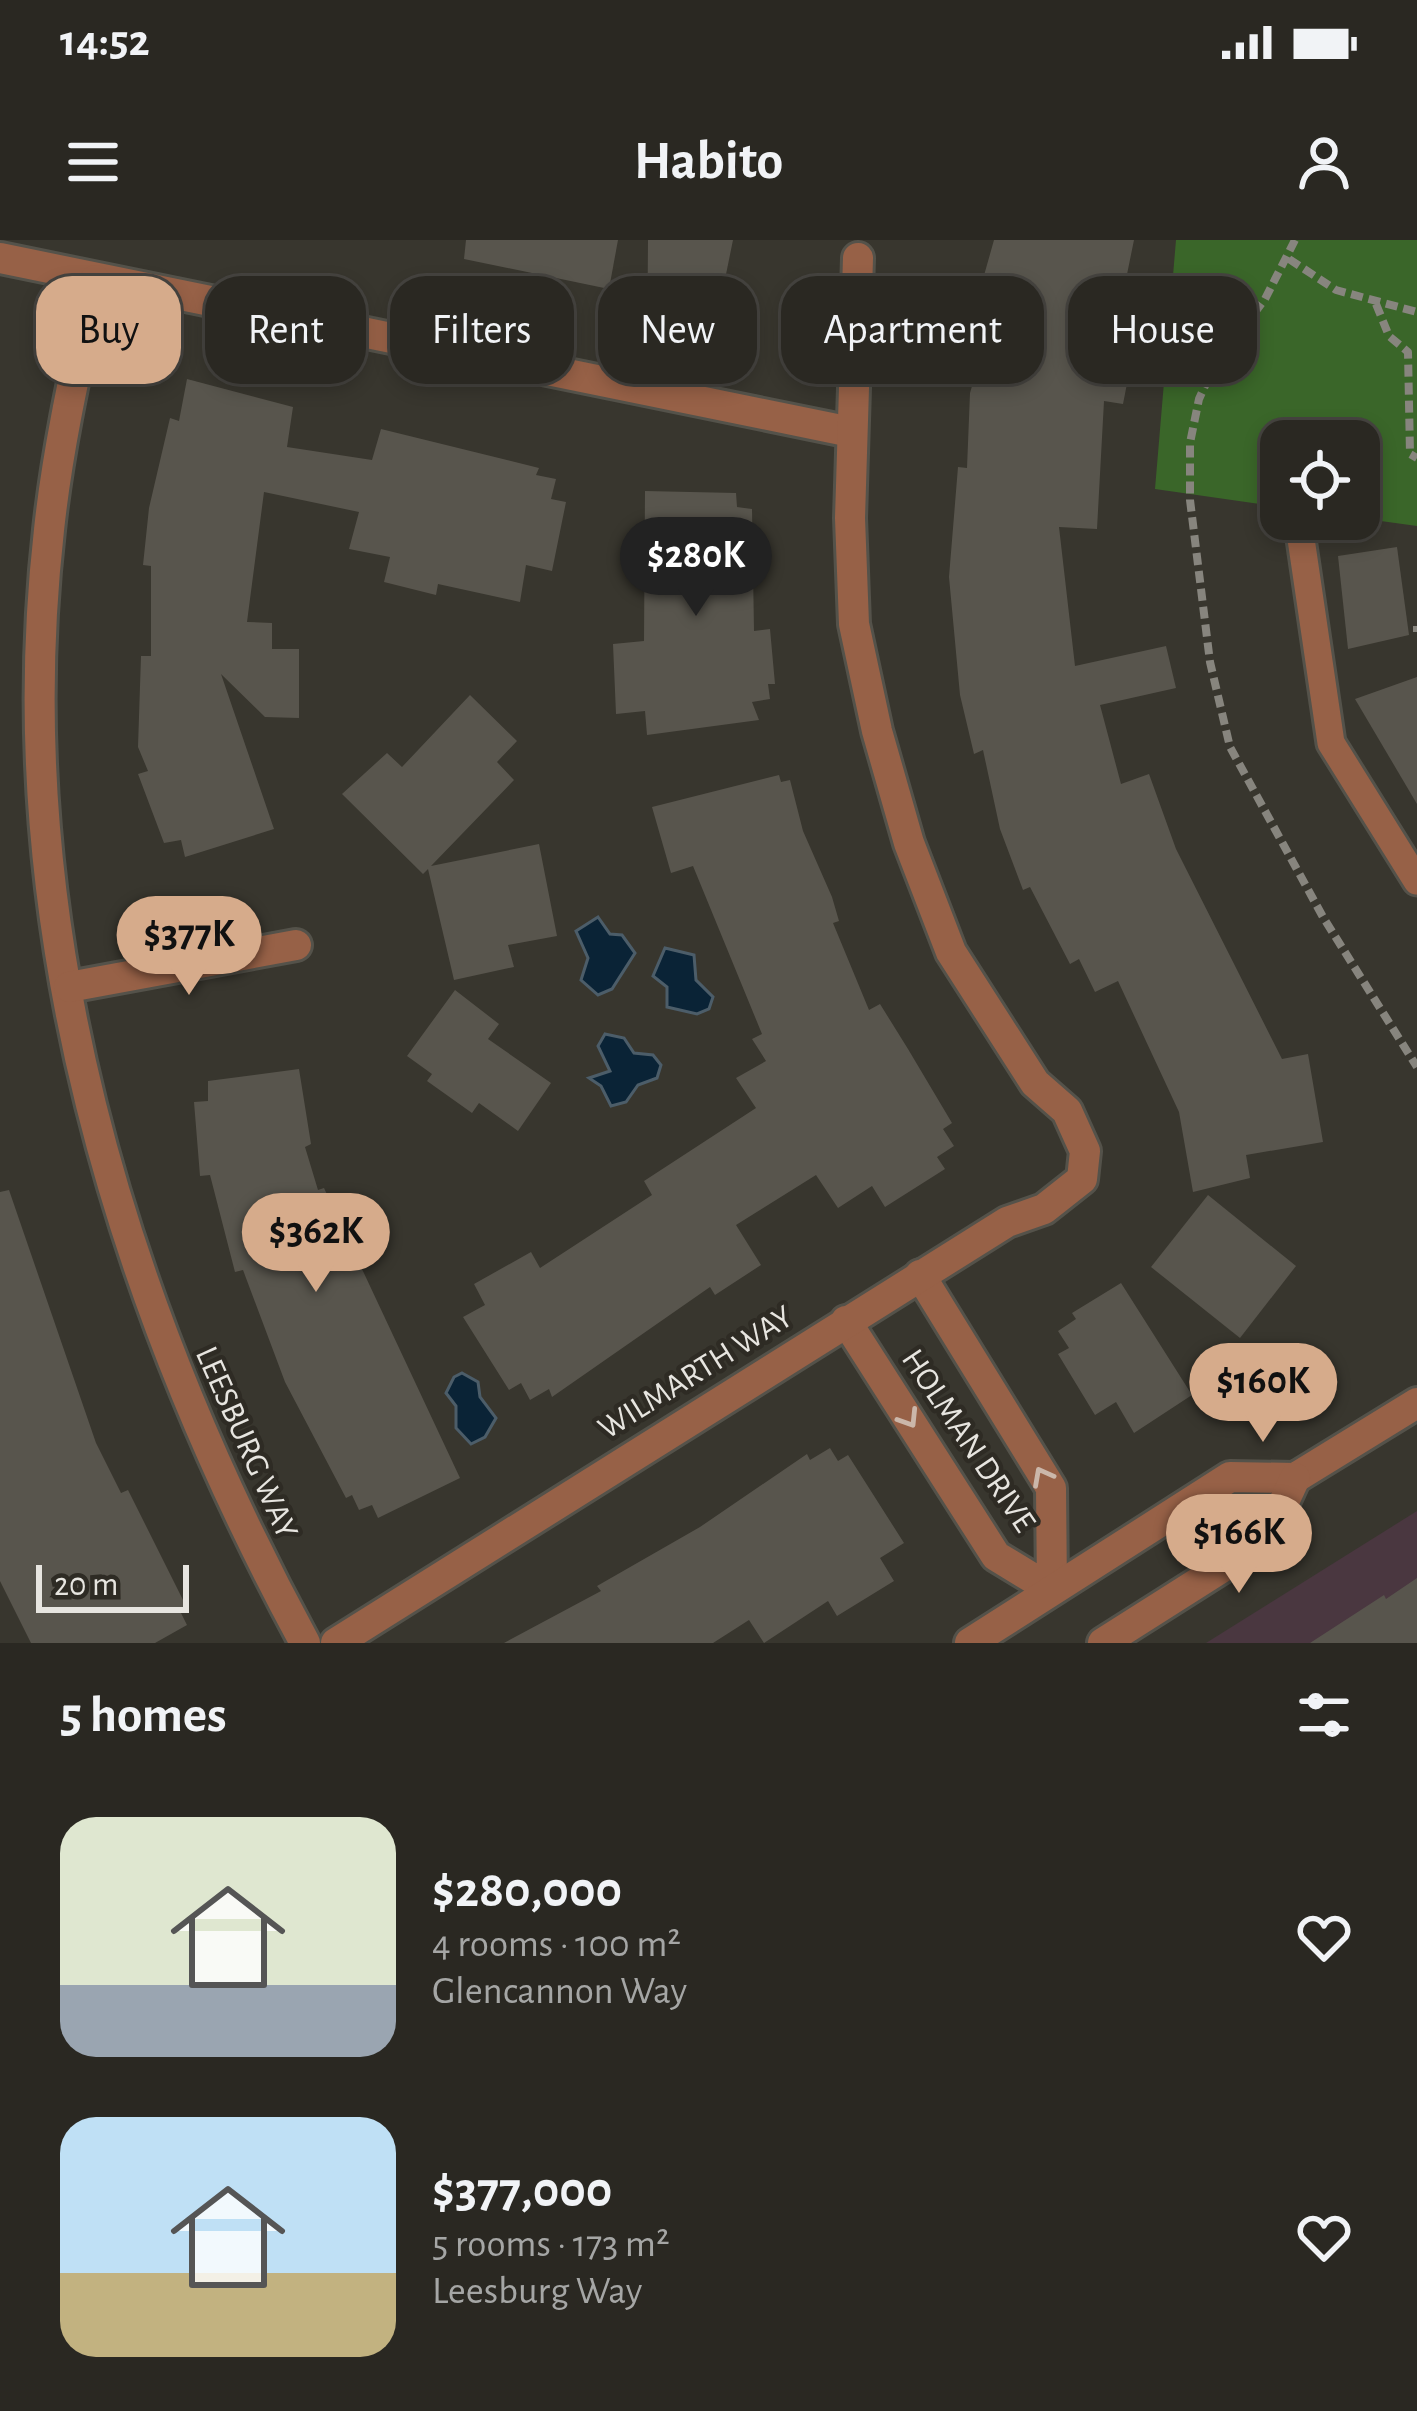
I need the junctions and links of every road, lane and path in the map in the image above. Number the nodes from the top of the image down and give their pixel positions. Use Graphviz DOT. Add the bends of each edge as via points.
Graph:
graph roads {
  1 [pos="1295,240"];
  2 [pos="0,258"];
  3 [pos="858,258"];
  4 [pos="1289,259"];
  5 [pos="78,276"];
  6 [pos="181,297"];
  7 [pos="1376,304"];
  8 [pos="1417,312"];
  9 [pos="72,384"];
  10 [pos="851,432"];
  11 [pos="1417,458"];
  12 [pos="1301,540"];
  13 [pos="1417,881"];
  14 [pos="296,944"];
  15 [pos="69,987"];
  16 [pos="1417,1067"];
  17 [pos="920,1275"];
  18 [pos="846,1321"];
  19 [pos="1417,1403"];
  20 [pos="1295,1478"];
  21 [pos="1052,1590"];
  22 [pos="305,1643"];
  23 [pos="336,1643"];
  24 [pos="970,1643"];
  25 [pos="1103,1643"];
  1 -- 4 [label="path"];
  2 -- 5 [label="street"];
  3 -- 10 [label="street"];
  4 -- 7 [label="path"];
  4 -- 16 [label="path" via="1213,368 1190,443 1210,662 1230,747"];
  6 -- 10 [label="street"];
  7 -- 8 [label="path"];
  7 -- 11 [label="path" via="1389,336 1408,352 1410,454"];
  9 -- 15 [label="street, LEESBURG WAY" via="49,532 42,657 51,903"];
  10 -- 17 [label="street, WILMARTH WAY" via="854,624 909,843 952,952 1035,1082 1067,1111 1085,1163 1067,1194"];
  12 -- 13 [label="lane" via="1331,743"];
  14 -- 15 [label="street"];
  15 -- 22 [label="street, LEESBURG WAY" via="92,1114 157,1328"];
  17 -- 18 [label="street, WILMARTH WAY"];
  21 -- 17 [label="street, HOLMAN DRIVE, one-way" via="1051,1488"];
  18 -- 21 [label="street, HOLMAN DRIVE, one-way" via="996,1556"];
  18 -- 23 [label="street, WILMARTH WAY"];
  19 -- 20 [label="street"];
  20 -- 21 [label="street" via="1230,1477"];
  20 -- 25 [label="street" via="1268,1539"];
  21 -- 24 [label="street"];
}
